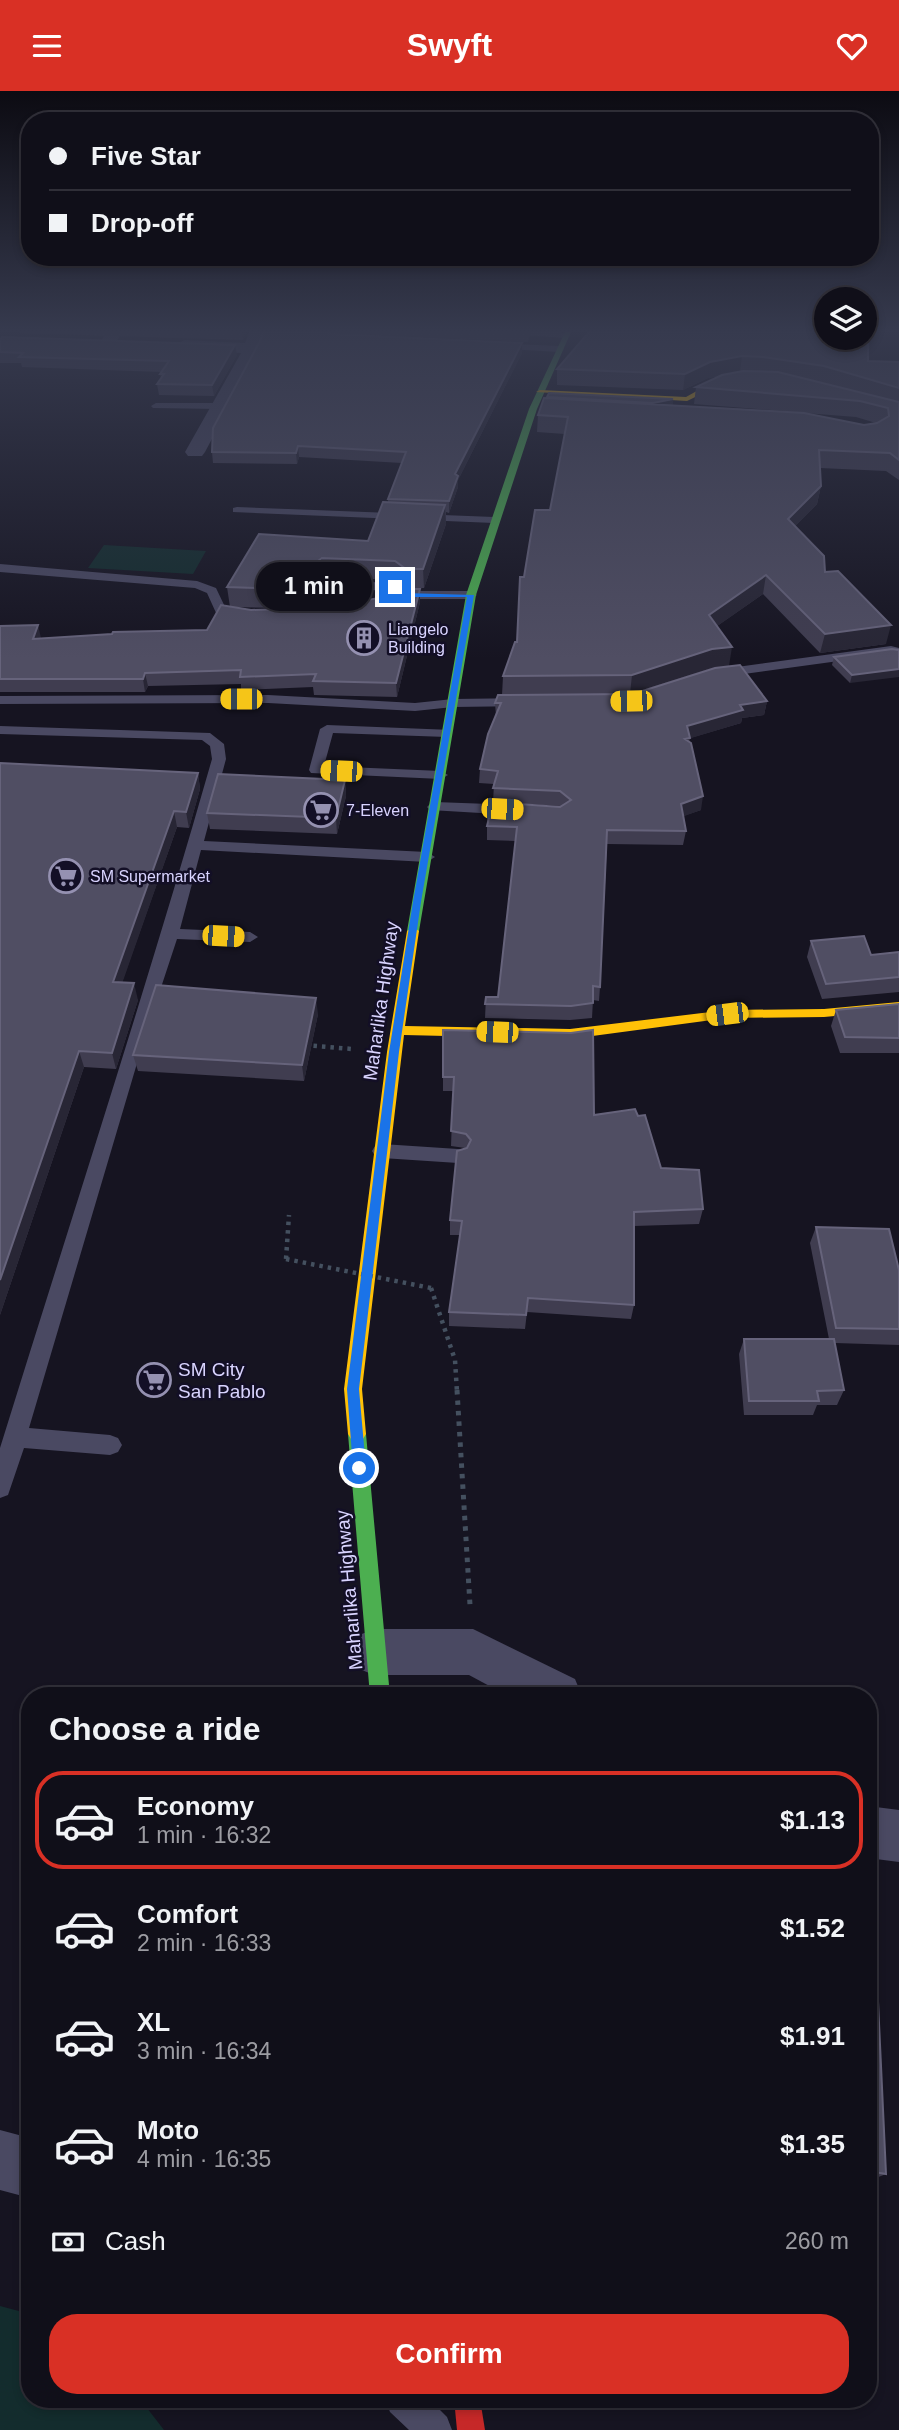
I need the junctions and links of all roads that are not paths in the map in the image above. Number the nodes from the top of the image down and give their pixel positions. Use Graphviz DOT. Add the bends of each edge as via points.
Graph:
graph roads {
  1 [pos="201,441"];
  2 [pos="527,441"];
  3 [pos="195,452"];
  4 [pos="237,510"];
  5 [pos="494,520"];
  6 [pos="0,568"];
  7 [pos="403,595"];
  8 [pos="471,595"];
  9 [pos="377,604"];
  10 [pos="899,653"];
  11 [pos="697,679"];
  12 [pos="0,700"];
  13 [pos="531,702"];
  14 [pos="453,703"];
  15 [pos="0,730"];
  16 [pos="447,733"];
  17 [pos="441,775"];
  18 [pos="435,807"];
  19 [pos="527,810"];
  20 [pos="196,845"];
  21 [pos="427,857"];
  22 [pos="170,934"];
  23 [pos="250,937"];
  24 [pos="899,1006"];
  25 [pos="400,1030"];
  26 [pos="382,1151"];
  27 [pos="458,1156"];
  28 [pos="16,1437"];
  29 [pos="110,1445"];
  30 [pos="0,1487"];
  31 [pos="377,1674"];
  32 [pos="540,1687"];
  33 [pos="877,1833"];
  34 [pos="899,1836"];
  35 [pos="412,2408"];
  36 [pos="468,2408"];
  37 [pos="434,2430"];
  38 [pos="471,2430"];
  1 -- 3 [label="street"];
  2 -- 5 [label="main road, Maharlika Highway"];
  4 -- 5 [label="lane"];
  5 -- 8 [label="main road, Maharlika Highway"];
  6 -- 7 [label="lane" via="197,585 212,591 222,612 270,616 287,615 310,602 323,583 395,587"];
  7 -- 8 [label="lane"];
  7 -- 9 [label="lane"];
  8 -- 14 [label="main road, Maharlika Highway"];
  10 -- 11 [label="lane" via="891,650 813,660"];
  12 -- 14 [label="lane" via="268,699 415,708"];
  13 -- 14 [label="lane"];
  14 -- 16 [label="main road, Maharlika Highway"];
  15 -- 20 [label="lane" via="205,736 217,744 219,759"];
  16 -- 17 [label="main road, Maharlika Highway"];
  16 -- 17 [label="lane" via="327,729 316,770"];
  17 -- 18 [label="main road, Maharlika Highway"];
  18 -- 19 [label="lane"];
  18 -- 21 [label="main road, Maharlika Highway"];
  20 -- 21 [label="lane"];
  20 -- 22 [label="lane"];
  21 -- 25 [label="main road, Maharlika Highway"];
  22 -- 23 [label="lane"];
  22 -- 28 [label="lane" via="136,1033"];
  24 -- 25 [label="main road" via="824,1013 727,1014 570,1034"];
  25 -- 26 [label="main road, Maharlika Highway"];
  26 -- 27 [label="lane"];
  26 -- 31 [label="main road, Maharlika Highway" via="353,1389"];
  28 -- 29 [label="lane"];
  28 -- 30 [label="lane"];
  31 -- 32 [label="street" via="472,1652"];
  33 -- 34 [label="street"];
  35 -- 37 [label="lane"];
  36 -- 38 [label="main road"];
}
